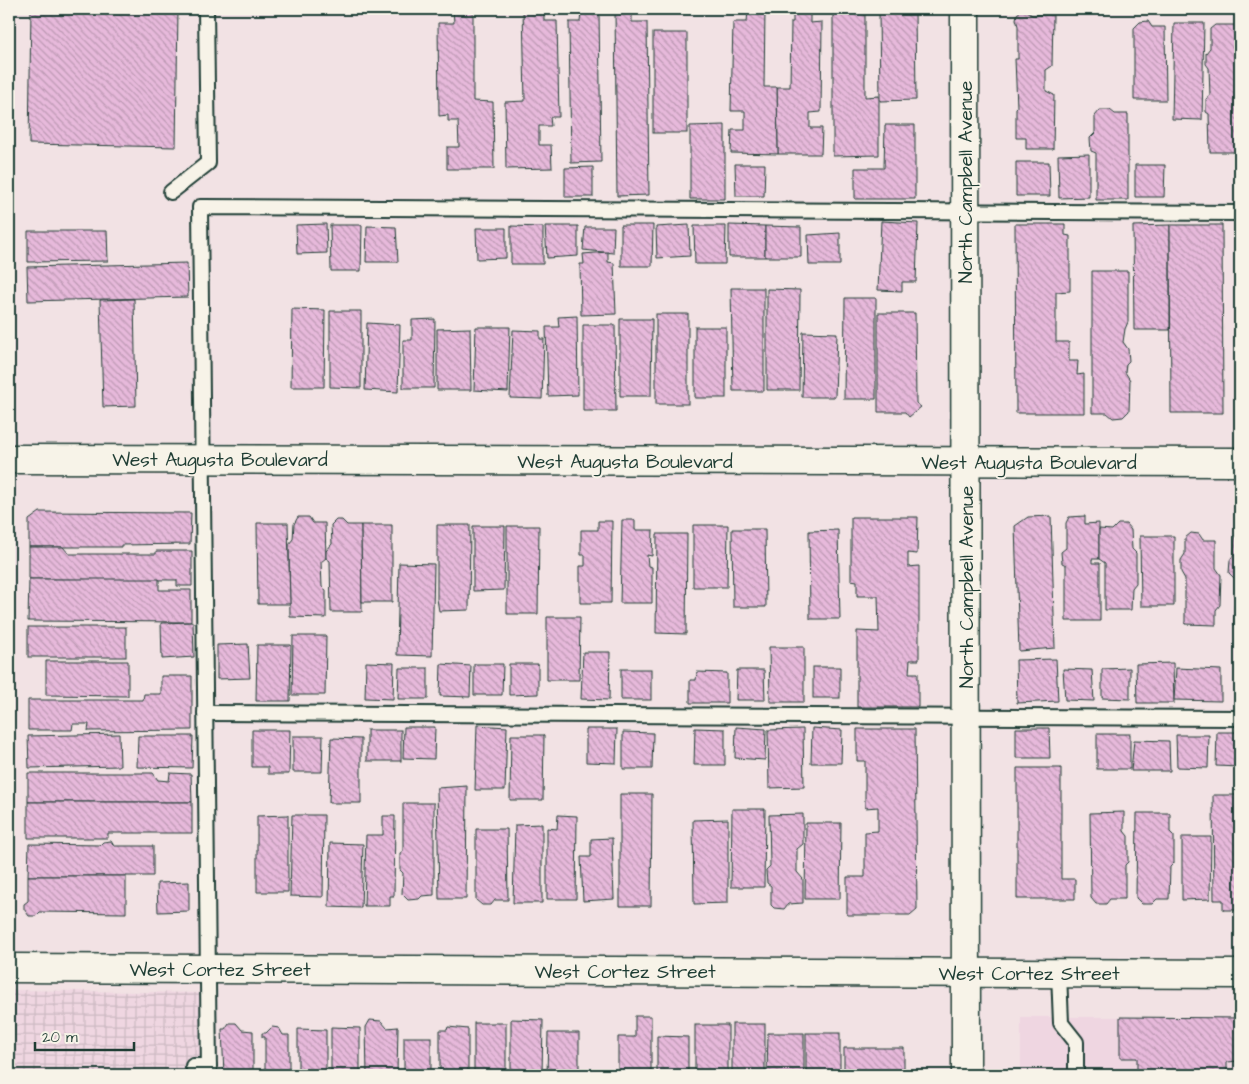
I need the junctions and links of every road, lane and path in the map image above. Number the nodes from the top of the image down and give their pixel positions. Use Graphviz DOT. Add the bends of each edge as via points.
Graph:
graph roads {
  1 [pos="206,9"];
  2 [pos="965,9"];
  3 [pos="171,192"];
  4 [pos="965,212"];
  5 [pos="1240,213"];
  6 [pos="9,459"];
  7 [pos="203,459"];
  8 [pos="966,462"];
  9 [pos="1240,462"];
  10 [pos="205,713"];
  11 [pos="966,716"];
  12 [pos="1240,718"];
  13 [pos="9,968"];
  14 [pos="208,969"];
  15 [pos="966,972"];
  16 [pos="1060,973"];
  17 [pos="1240,974"];
  18 [pos="193,1066"];
  19 [pos="209,1071"];
  20 [pos="966,1075"];
  21 [pos="1076,1075"];
  1 -- 3 [label="lane" via="208,164"];
  2 -- 4 [label="street, North Campbell Avenue"];
  4 -- 5 [label="lane"];
  4 -- 7 [label="lane" via="200,207"];
  4 -- 8 [label="street, North Campbell Avenue"];
  6 -- 7 [label="street, West Augusta Boulevard"];
  7 -- 8 [label="street, West Augusta Boulevard"];
  7 -- 10 [label="lane"];
  8 -- 9 [label="street, West Augusta Boulevard"];
  8 -- 11 [label="street, North Campbell Avenue"];
  10 -- 11 [label="lane"];
  10 -- 14 [label="lane"];
  11 -- 12 [label="lane"];
  11 -- 15 [label="street, North Campbell Avenue"];
  13 -- 14 [label="street, West Cortez Street"];
  14 -- 15 [label="street, West Cortez Street"];
  14 -- 19 [label="lane"];
  15 -- 16 [label="street, West Cortez Street"];
  15 -- 20 [label="street, North Campbell Avenue"];
  16 -- 17 [label="street, West Cortez Street"];
  16 -- 21 [label="lane" via="1061,1024 1076,1042"];
  18 -- 19 [label="lane"];
}
